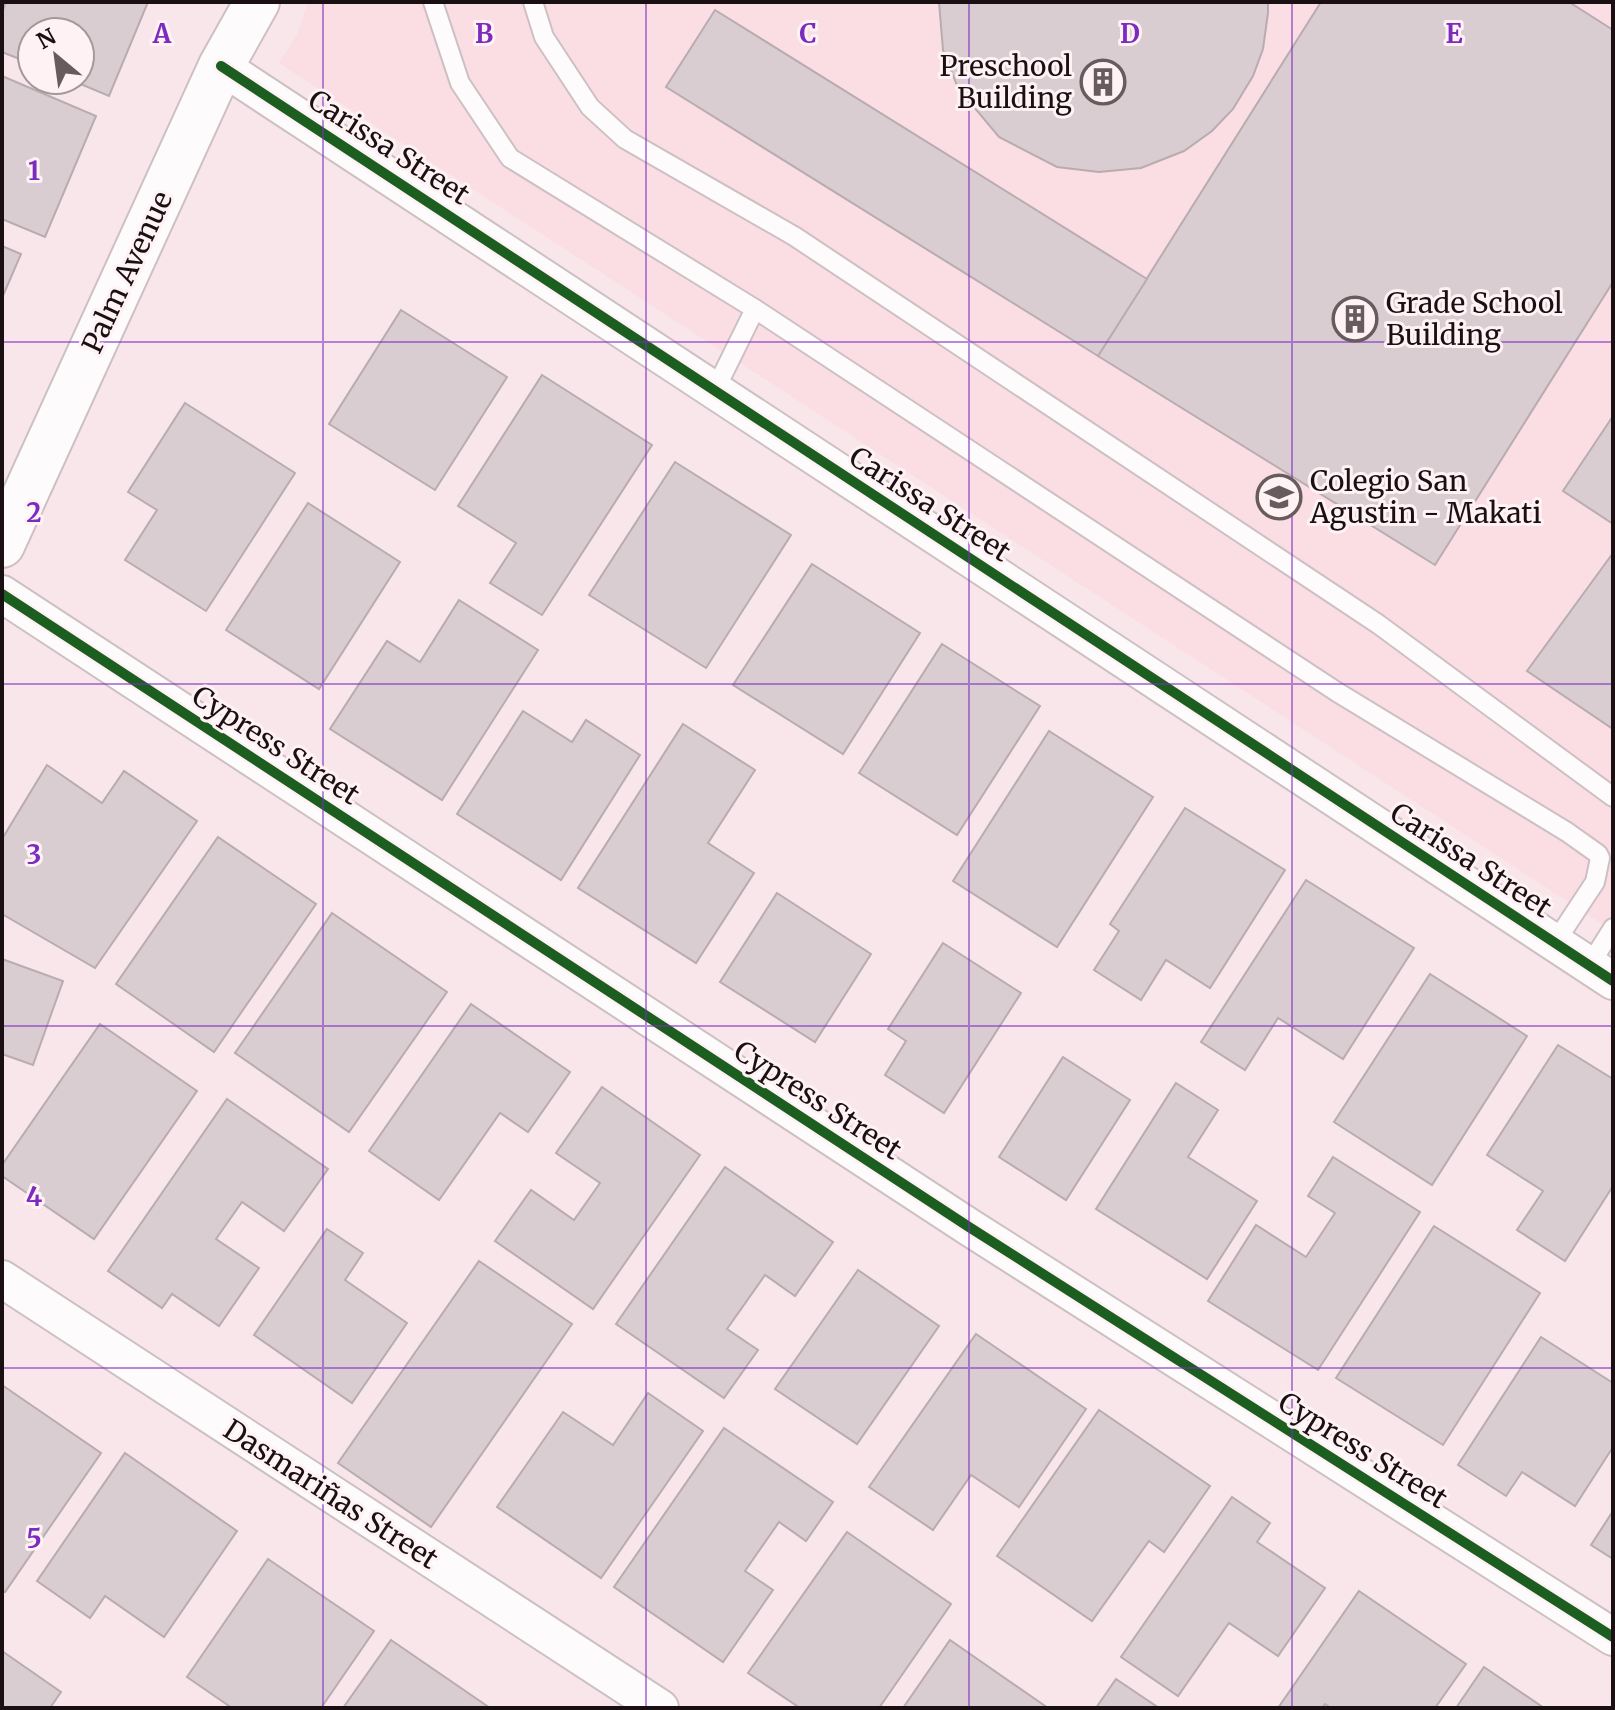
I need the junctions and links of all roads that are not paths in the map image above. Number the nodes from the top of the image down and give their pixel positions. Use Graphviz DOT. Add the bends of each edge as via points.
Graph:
graph roads {
  1 [pos="257,2"];
  2 [pos="433,2"];
  3 [pos="533,2"];
  4 [pos="221,66"];
  5 [pos="755,309"];
  6 [pos="715,390"];
  7 [pos="2,545"];
  8 [pos="2,594"];
  9 [pos="1613,797"];
  10 [pos="1613,928"];
  11 [pos="1554,944"];
  12 [pos="1601,974"];
  13 [pos="2,1279"];
  14 [pos="1613,1637"];
  15 [pos="660,1708"];
  1 -- 4 [label="street, Palm Avenue"];
  2 -- 5 [label="lane" via="460,83 510,158"];
  3 -- 9 [label="lane" via="544,37 590,107 625,139 794,236 1365,615"];
  4 -- 6 [label="street, Carissa Street"];
  4 -- 7 [label="street, Palm Avenue"];
  5 -- 6 [label="lane"];
  5 -- 11 [label="lane" via="1337,692 1598,854 1595,882"];
  6 -- 11 [label="street, Carissa Street"];
  8 -- 14 [label="street, Cypress Street" via="969,1227"];
  10 -- 12 [label="lane"];
  11 -- 12 [label="street, Carissa Street"];
  13 -- 15 [label="street, Dasmariñas Street"];
}
